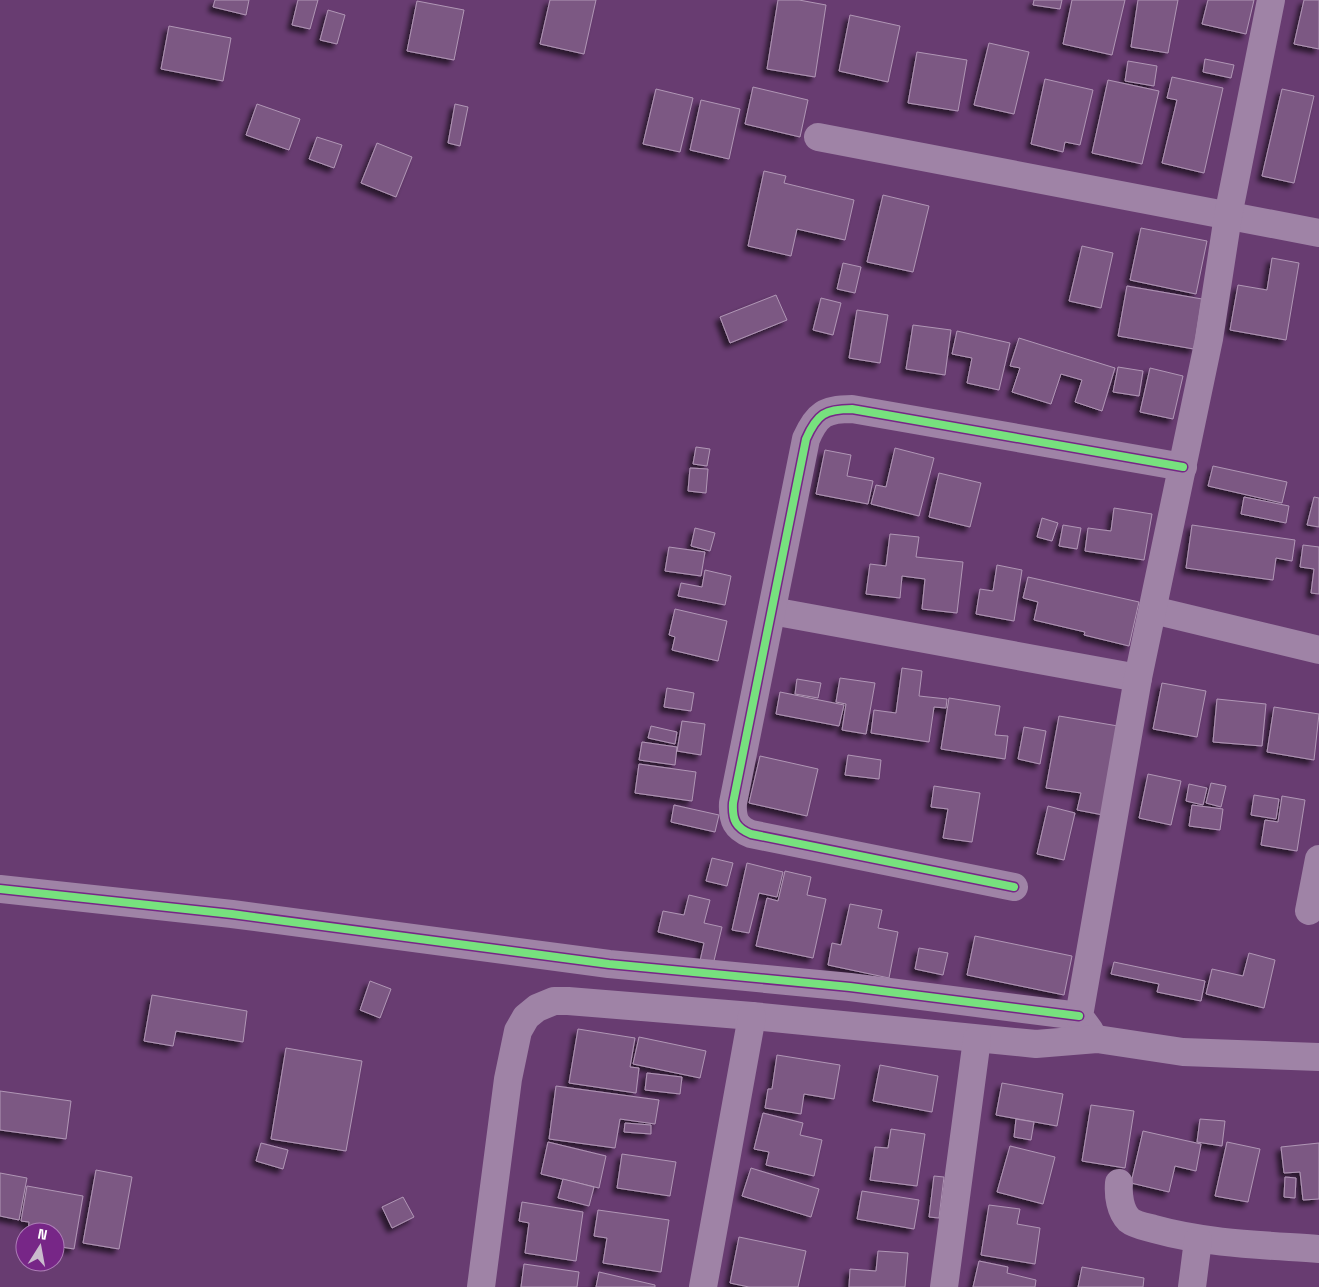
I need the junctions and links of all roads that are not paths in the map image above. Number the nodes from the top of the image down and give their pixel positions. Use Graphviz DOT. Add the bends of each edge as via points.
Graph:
graph roads {
  1 [pos="1271,0"];
  2 [pos="818,138"];
  3 [pos="1228,216"];
  4 [pos="1319,233"];
  5 [pos="1183,467"];
  6 [pos="1152,610"];
  7 [pos="772,612"];
  8 [pos="1319,650"];
  9 [pos="1138,678"];
  10 [pos="1319,859"];
  11 [pos="1014,887"];
  12 [pos="0,889"];
  13 [pos="1309,911"];
  14 [pos="752,1016"];
  15 [pos="1078,1016"];
  16 [pos="977,1039"];
  17 [pos="1097,1039"];
  18 [pos="1319,1057"];
  19 [pos="1119,1184"];
  20 [pos="1198,1240"];
  21 [pos="1319,1249"];
  22 [pos="481,1287"];
  23 [pos="704,1287"];
  24 [pos="944,1287"];
  25 [pos="1192,1287"];
  1 -- 3 [label="street"];
  2 -- 3 [label="street"];
  3 -- 4 [label="street"];
  3 -- 5 [label="street" via="1209,339"];
  5 -- 6 [label="street"];
  5 -- 7 [label="street" via="852,409 831,411 813,422 806,439"];
  6 -- 8 [label="street"];
  6 -- 9 [label="street"];
  7 -- 9 [label="street"];
  7 -- 11 [label="street" via="733,803 732,815 740,829 770,838"];
  9 -- 15 [label="street"];
  10 -- 13 [label="street"];
  12 -- 15 [label="street" via="232,914 609,964 850,986"];
  14 -- 16 [label="street"];
  14 -- 22 [label="street" via="554,1001 545,1003 526,1017 518,1031 508,1079"];
  14 -- 23 [label="street"];
  15 -- 17 [label="street"];
  16 -- 17 [label="street" via="1036,1044"];
  16 -- 24 [label="street"];
  17 -- 18 [label="street" via="1183,1052"];
  19 -- 20 [label="street" via="1120,1203 1129,1220"];
  20 -- 21 [label="street"];
  20 -- 25 [label="street"];
}
